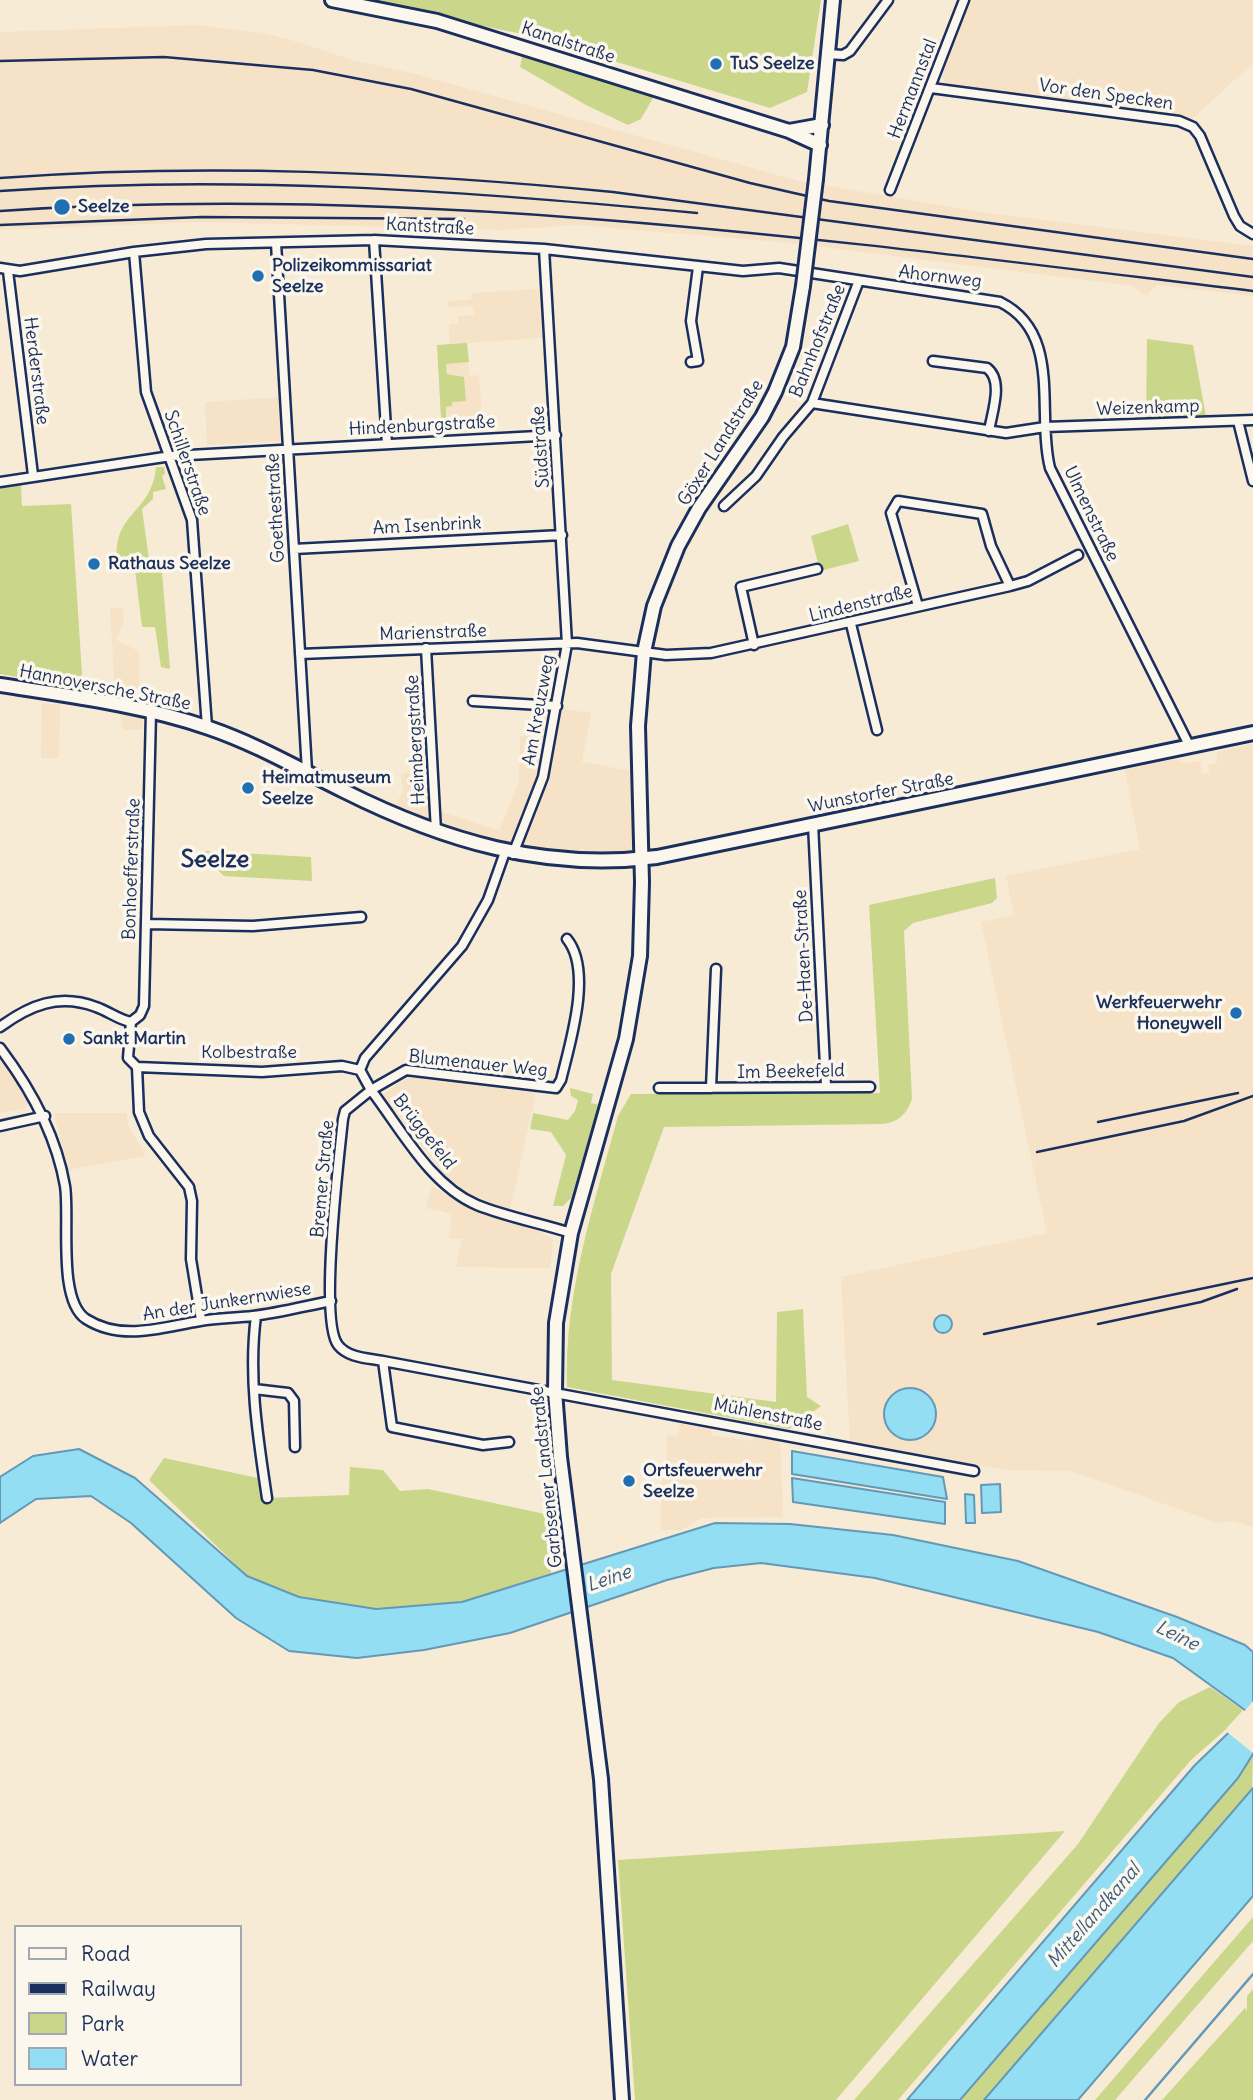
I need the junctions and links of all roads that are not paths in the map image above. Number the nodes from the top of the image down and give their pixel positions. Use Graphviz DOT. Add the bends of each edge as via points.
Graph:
graph roads {
  1 [pos="332,0"];
  2 [pos="833,0"];
  3 [pos="888,0"];
  4 [pos="964,0"];
  5 [pos="827,54"];
  6 [pos="931,88"];
  7 [pos="822,125"];
  8 [pos="789,131"];
  9 [pos="820,145"];
  10 [pos="890,190"];
  11 [pos="1253,234"];
  12 [pos="374,240"];
  13 [pos="276,243"];
  14 [pos="544,249"];
  15 [pos="134,252"];
  16 [pos="698,267"];
  17 [pos="4,270"];
  18 [pos="858,283"];
  19 [pos="933,361"];
  20 [pos="691,362"];
  21 [pos="812,404"];
  22 [pos="1253,420"];
  23 [pos="1238,421"];
  24 [pos="1045,427"];
  25 [pos="989,431"];
  26 [pos="556,435"];
  27 [pos="387,444"];
  28 [pos="289,449"];
  29 [pos="171,456"];
  30 [pos="33,475"];
  31 [pos="1253,481"];
  32 [pos="0,482"];
  33 [pos="724,506"];
  34 [pos="562,535"];
  35 [pos="294,549"];
  36 [pos="1078,555"];
  37 [pos="817,569"];
  38 [pos="1010,586"];
  39 [pos="918,606"];
  40 [pos="851,624"];
  41 [pos="566,643"];
  42 [pos="754,645"];
  43 [pos="426,648"];
  44 [pos="644,652"];
  45 [pos="300,654"];
  46 [pos="0,685"];
  47 [pos="473,701"];
  48 [pos="556,706"];
  49 [pos="151,712"];
  50 [pos="207,727"];
  51 [pos="877,730"];
  52 [pos="1253,733"];
  53 [pos="1190,747"];
  54 [pos="307,771"];
  55 [pos="813,824"];
  56 [pos="436,831"];
  57 [pos="509,853"];
  58 [pos="642,858"];
  59 [pos="361,917"];
  60 [pos="146,924"];
  61 [pos="566,939"];
  62 [pos="716,969"];
  63 [pos="131,1022"];
  64 [pos="0,1027"];
  65 [pos="0,1048"];
  66 [pos="137,1067"];
  67 [pos="360,1070"];
  68 [pos="826,1086"];
  69 [pos="870,1087"];
  70 [pos="659,1088"];
  71 [pos="711,1088"];
  72 [pos="371,1090"];
  73 [pos="44,1116"];
  74 [pos="0,1126"];
  75 [pos="571,1233"];
  76 [pos="331,1301"];
  77 [pos="256,1316"];
  78 [pos="201,1320"];
  79 [pos="383,1361"];
  80 [pos="254,1389"];
  81 [pos="555,1391"];
  82 [pos="509,1442"];
  83 [pos="296,1447"];
  84 [pos="975,1471"];
  85 [pos="267,1498"];
  86 [pos="622,2100"];
  1 -- 8 [label="main road, Kanalstraße" via="437,21"];
  2 -- 5 [label="main road, Göxer Landstraße"];
  3 -- 5 [label="street" via="850,51"];
  4 -- 6 [label="street, Hermannstal"];
  5 -- 7 [label="main road, Göxer Landstraße"];
  6 -- 10 [label="street, Hermannstal"];
  6 -- 11 [label="street, Vor den Specken" via="1179,121 1193,127 1234,216"];
  7 -- 8 [label="main road, Kanalstraße"];
  7 -- 9 [label="main road, Göxer Landstraße"];
  8 -- 9 [label="main road, Kanalstraße"];
  9 -- 44 [label="main road, Göxer Landstraße, bridge" via="803,286 786,368 762,417 678,546 654,606"];
  12 -- 13 [label="street, Kantstraße"];
  12 -- 14 [label="street, Kantstraße"];
  12 -- 27 [label="street"];
  13 -- 15 [label="street, Kantstraße"];
  13 -- 28 [label="street, Goethestraße"];
  14 -- 16 [label="street, Kantstraße"];
  14 -- 26 [label="street, Südstraße"];
  15 -- 17 [label="street, Kantstraße"];
  15 -- 29 [label="street, Schillerstraße" via="146,392"];
  16 -- 18 [label="street, Kantstraße" via="779,268"];
  16 -- 20 [label="street" via="691,321 698,361"];
  17 -- 30 [label="street, Herderstraße"];
  18 -- 21 [label="street, Bahnhofstraße"];
  18 -- 24 [label="street, Ahornweg" via="977,296 1012,308 1037,339"];
  19 -- 25 [label="street" via="992,372 997,382"];
  21 -- 25 [label="street"];
  21 -- 33 [label="street, Bahnhofstraße" via="756,476"];
  22 -- 23 [label="street, Weizenkamp"];
  23 -- 24 [label="street, Weizenkamp"];
  23 -- 31 [label="street"];
  24 -- 25 [label="street"];
  24 -- 53 [label="street, Ulmenstraße" via="1050,468"];
  26 -- 27 [label="street, Hindenburgstraße"];
  26 -- 34 [label="street, Südstraße"];
  27 -- 28 [label="street, Hindenburgstraße"];
  28 -- 29 [label="street, Hindenburgstraße"];
  28 -- 35 [label="street, Goethestraße"];
  29 -- 30 [label="street, Hindenburgstraße"];
  29 -- 50 [label="street, Schillerstraße" via="192,520"];
  30 -- 32 [label="street, Hindenburgstraße"];
  34 -- 35 [label="street, Am Isenbrink"];
  34 -- 41 [label="street, Südstraße"];
  35 -- 45 [label="street, Goethestraße"];
  36 -- 38 [label="street, Lindenstraße"];
  37 -- 42 [label="street" via="741,587"];
  38 -- 39 [label="street, Lindenstraße"];
  38 -- 39 [label="street" via="982,514 898,501 891,513"];
  39 -- 40 [label="street, Lindenstraße"];
  40 -- 42 [label="street, Lindenstraße"];
  40 -- 51 [label="street"];
  41 -- 43 [label="street, Marienstraße"];
  41 -- 44 [label="street, Am Kreuzweg"];
  41 -- 48 [label="street, Am Kreuzweg"];
  42 -- 44 [label="street, Lindenstraße" via="690,655"];
  43 -- 45 [label="street, Marienstraße"];
  43 -- 56 [label="street, Heimbergstraße"];
  44 -- 58 [label="main road, Göxer Landstraße" via="638,726"];
  45 -- 54 [label="street, Goethestraße"];
  46 -- 49 [label="main road, Hannoversche Straße"];
  47 -- 48 [label="street"];
  48 -- 57 [label="street, Am Kreuzweg" via="543,777"];
  49 -- 50 [label="main road, Hannoversche Straße"];
  49 -- 60 [label="street, Bonhoefferstraße"];
  50 -- 54 [label="main road, Hannoversche Straße"];
  52 -- 53 [label="main road, Wunstorfer Straße"];
  53 -- 55 [label="main road, Wunstorfer Straße"];
  54 -- 56 [label="main road, Hannoversche Straße"];
  55 -- 58 [label="main road, Wunstorfer Straße"];
  55 -- 68 [label="street, De-Haen-Straße"];
  56 -- 57 [label="main road, Hannoversche Straße"];
  57 -- 58 [label="main road, Wunstorfer Straße" via="598,861"];
  57 -- 67 [label="street" via="462,946 365,1058"];
  58 -- 75 [label="main road, Garbsener Landstraße" via="640,957 626,1039"];
  59 -- 60 [label="street" via="253,926"];
  60 -- 63 [label="street, Bonhoefferstraße" via="144,1006"];
  61 -- 72 [label="street, Blumenauer Weg" via="576,951 578,994 575,1024 556,1088 406,1069"];
  62 -- 71 [label="street, Im Beekefeld"];
  63 -- 64 [label="street" via="83,1003 45,1002 21,1011"];
  63 -- 66 [label="street, Bonhoefferstraße" via="128,1058"];
  65 -- 73 [label="street, An der Junkernwiese"];
  66 -- 67 [label="street, Kolbestraße" via="262,1072 342,1066"];
  66 -- 78 [label="street, Bonhoefferstraße" via="139,1112 149,1136 189,1187 191,1259"];
  67 -- 72 [label="street"];
  68 -- 69 [label="street, Im Beekefeld"];
  68 -- 71 [label="street, Im Beekefeld"];
  70 -- 71 [label="street, Im Beekefeld"];
  72 -- 75 [label="street, Brüggefeld" via="433,1171 455,1192 496,1212"];
  72 -- 76 [label="street, Bremer Straße" via="345,1111 342,1119"];
  73 -- 74 [label="street"];
  73 -- 78 [label="street, An der Junkernwiese" via="64,1183 67,1267 74,1303 84,1318 122,1332"];
  75 -- 81 [label="main road, Garbsener Landstraße" via="556,1323"];
  76 -- 77 [label="street, An der Junkernwiese"];
  76 -- 79 [label="street, Bremer Straße" via="338,1345 348,1353"];
  77 -- 78 [label="street, An der Junkernwiese"];
  77 -- 80 [label="street"];
  79 -- 81 [label="street, Bremer Straße"];
  79 -- 82 [label="street" via="392,1427 484,1445"];
  80 -- 83 [label="street" via="288,1393 294,1401"];
  80 -- 85 [label="street"];
  81 -- 84 [label="street, Mühlenstraße"];
  81 -- 86 [label="main road, Garbsener Landstraße" via="566,1515 601,1779"];
}
